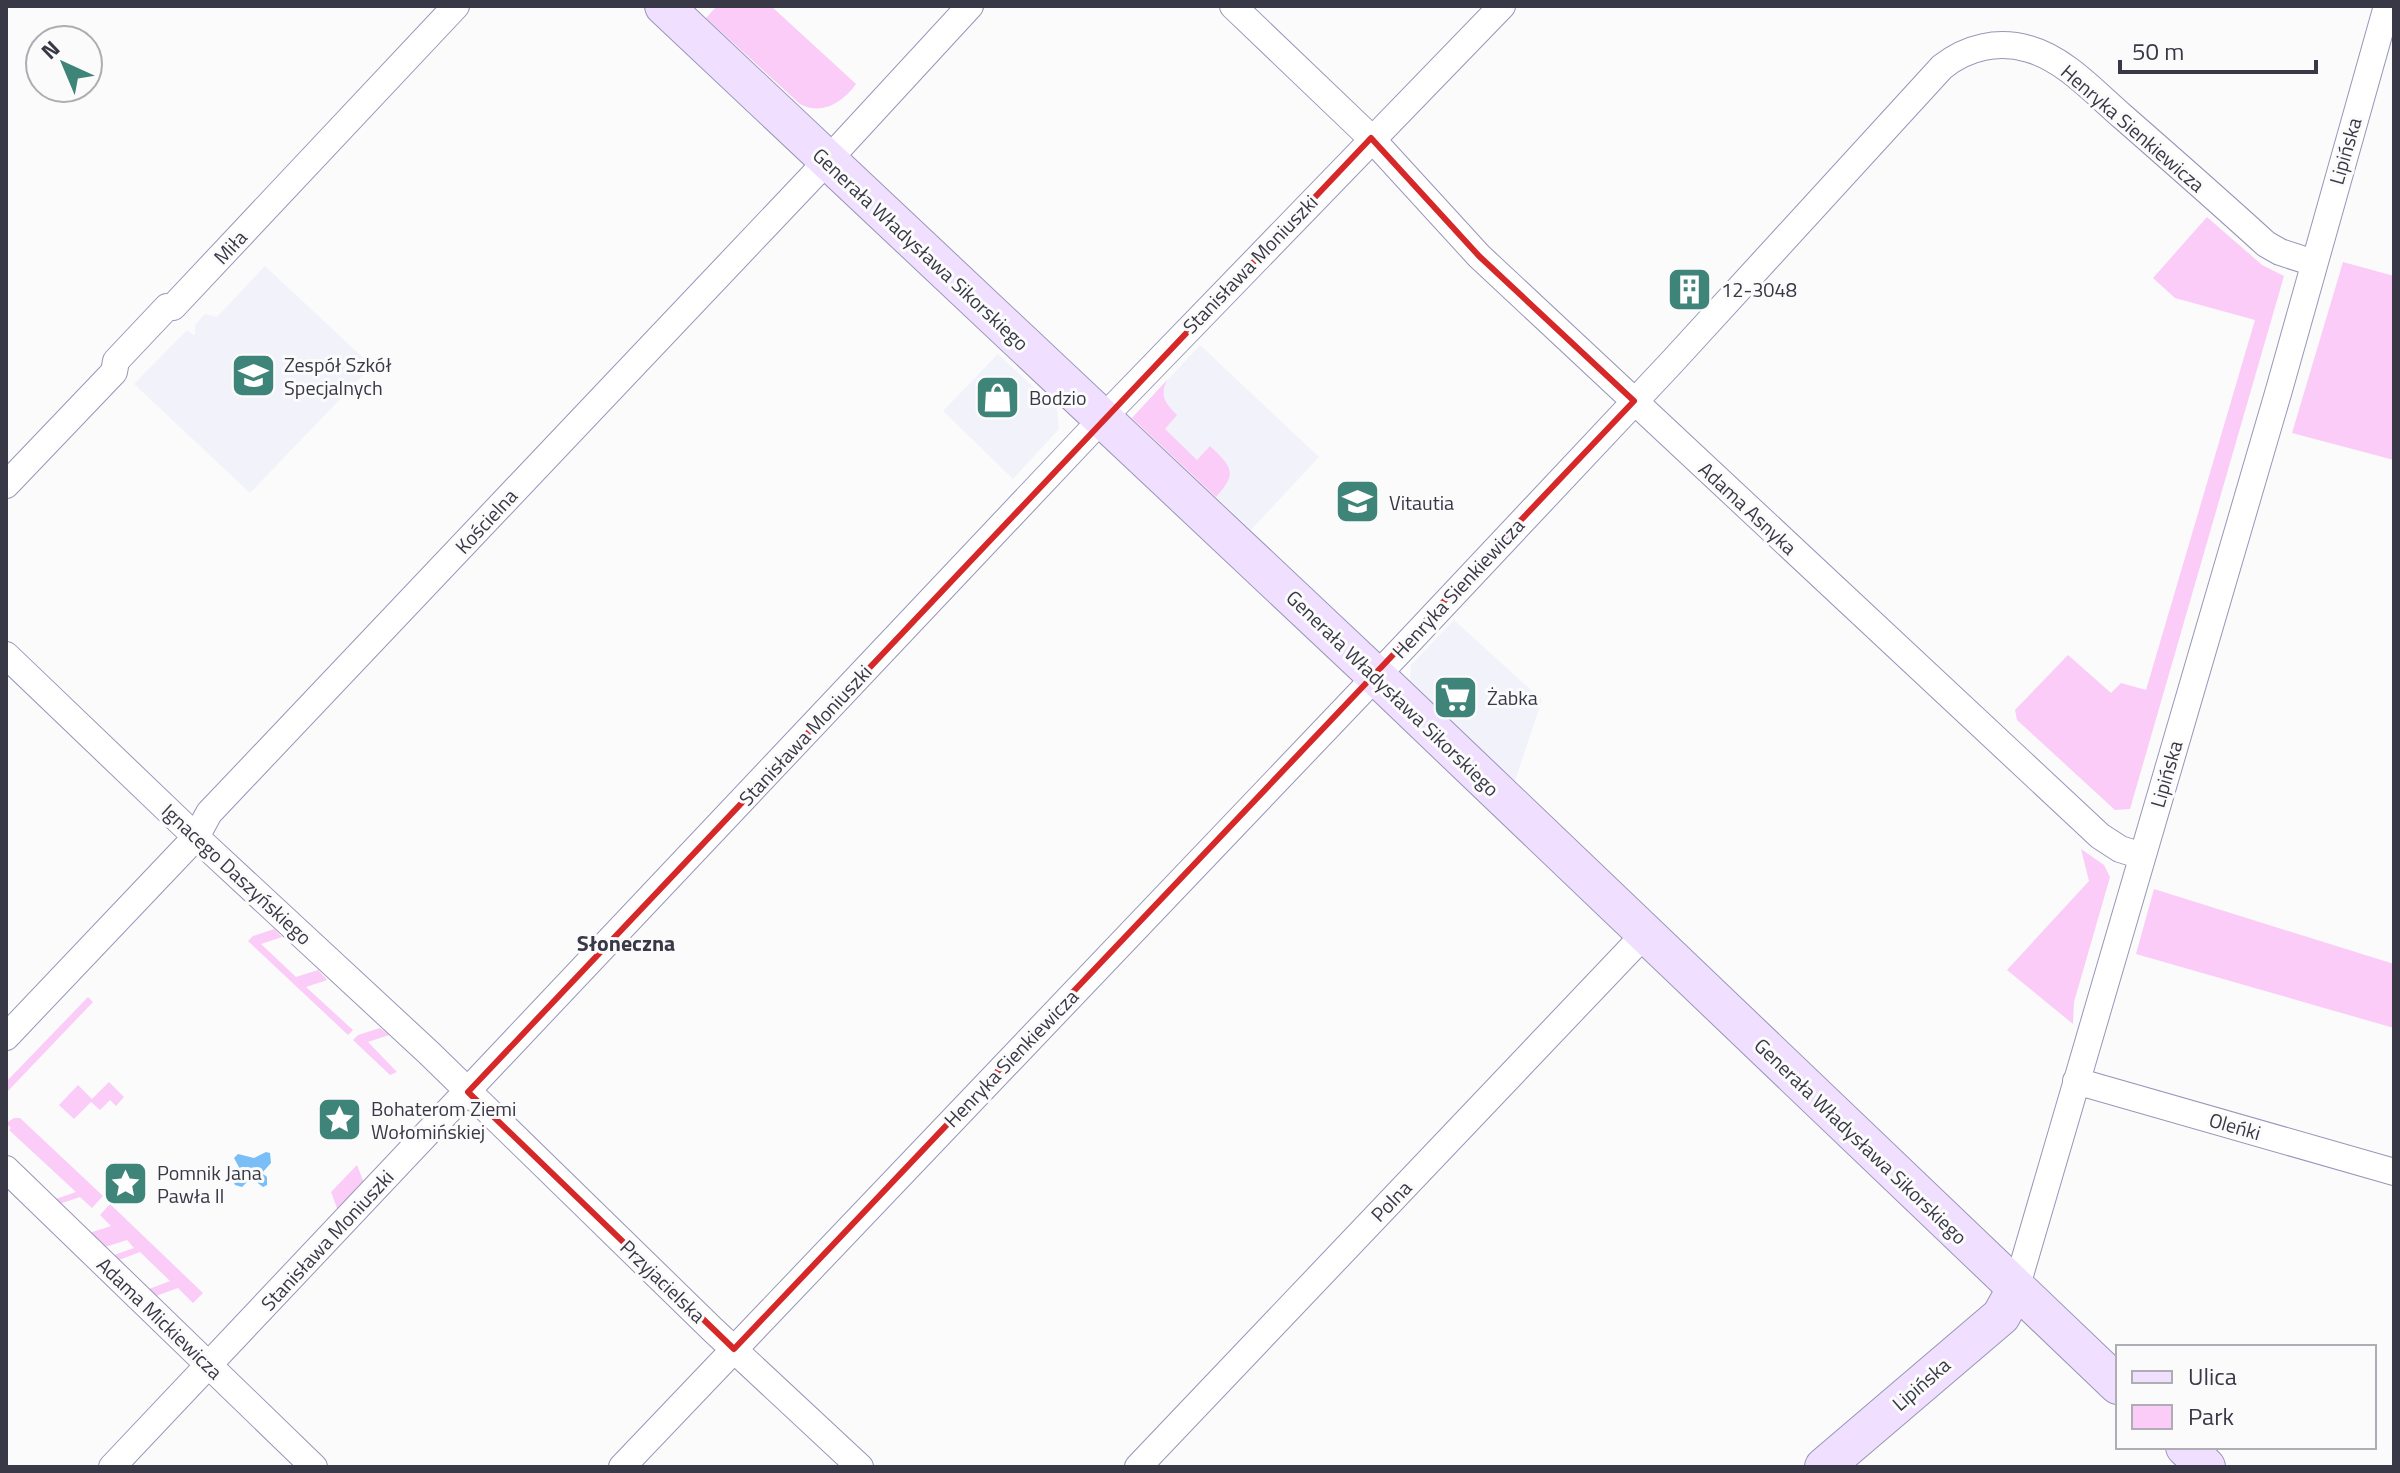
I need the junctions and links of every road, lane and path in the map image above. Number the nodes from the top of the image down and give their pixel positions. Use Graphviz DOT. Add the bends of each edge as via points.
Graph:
graph roads {
  1 [pos="456,6"];
  2 [pos="664,6"];
  3 [pos="970,6"];
  4 [pos="1233,6"];
  5 [pos="1502,6"];
  6 [pos="2387,6"];
  7 [pos="1371,138"];
  8 [pos="828,160"];
  9 [pos="2314,263"];
  10 [pos="1634,401"];
  11 [pos="1102,419"];
  12 [pos="6,485"];
  13 [pos="6,655"];
  14 [pos="1375,675"];
  15 [pos="196,837"];
  16 [pos="2142,856"];
  17 [pos="1644,935"];
  18 [pos="6,1037"];
  19 [pos="2076,1081"];
  20 [pos="468,1092"];
  21 [pos="6,1169"];
  22 [pos="2394,1172"];
  23 [pos="2016,1289"];
  24 [pos="734,1349"];
  25 [pos="208,1365"];
  26 [pos="2116,1383"];
  27 [pos="112,1467"];
  28 [pos="314,1467"];
  29 [pos="622,1467"];
  30 [pos="860,1467"];
  31 [pos="1138,1467"];
  32 [pos="1824,1467"];
  1 -- 12 [label="street, Miła" via="173,307 161,313 116,361 114,372"];
  2 -- 8 [label="street, Generała Władysława Sikorskiego"];
  3 -- 8 [label="street, Kościelna"];
  4 -- 7 [label="street, Adama Asnyka"];
  5 -- 7 [label="street, Stanisława Moniuszki"];
  6 -- 9 [label="street, Lipińska"];
  7 -- 10 [label="street, Adama Asnyka" via="1479,256"];
  7 -- 11 [label="street, Stanisława Moniuszki"];
  8 -- 11 [label="street, Generała Władysława Sikorskiego"];
  8 -- 15 [label="street, Kościelna" via="209,813"];
  9 -- 10 [label="street, Henryka Sienkiewicza" via="2266,244 2042,53 1980,47 1942,67"];
  9 -- 16 [label="street, Lipińska"];
  10 -- 14 [label="street, Henryka Sienkiewicza"];
  10 -- 16 [label="street, Adama Asnyka" via="2100,836"];
  11 -- 14 [label="street, Generała Władysława Sikorskiego"];
  11 -- 20 [label="street, Stanisława Moniuszki"];
  13 -- 15 [label="street, Ignacego Daszyńskiego"];
  14 -- 17 [label="street, Generała Władysława Sikorskiego"];
  14 -- 24 [label="street, Henryka Sienkiewicza"];
  15 -- 18 [label="street, Kościelna"];
  15 -- 20 [label="street, Ignacego Daszyńskiego"];
  16 -- 19 [label="street, Lipińska"];
  17 -- 23 [label="street, Generała Władysława Sikorskiego"];
  17 -- 31 [label="street, Polna"];
  19 -- 22 [label="street, Oleńki"];
  19 -- 23 [label="street, Lipińska"];
  20 -- 24 [label="street, Przyjacielska"];
  20 -- 25 [label="street, Stanisława Moniuszki"];
  21 -- 25 [label="street, Adama Mickiewicza"];
  23 -- 26 [label="street, Generała Władysława Sikorskiego"];
  23 -- 32 [label="street, Lipińska" via="2001,1316"];
  24 -- 29 [label="street, Henryka Sienkiewicza"];
  24 -- 30 [label="street, Przyjacielska"];
  25 -- 27 [label="street, Stanisława Moniuszki"];
  25 -- 28 [label="street, Adama Mickiewicza"];
}
